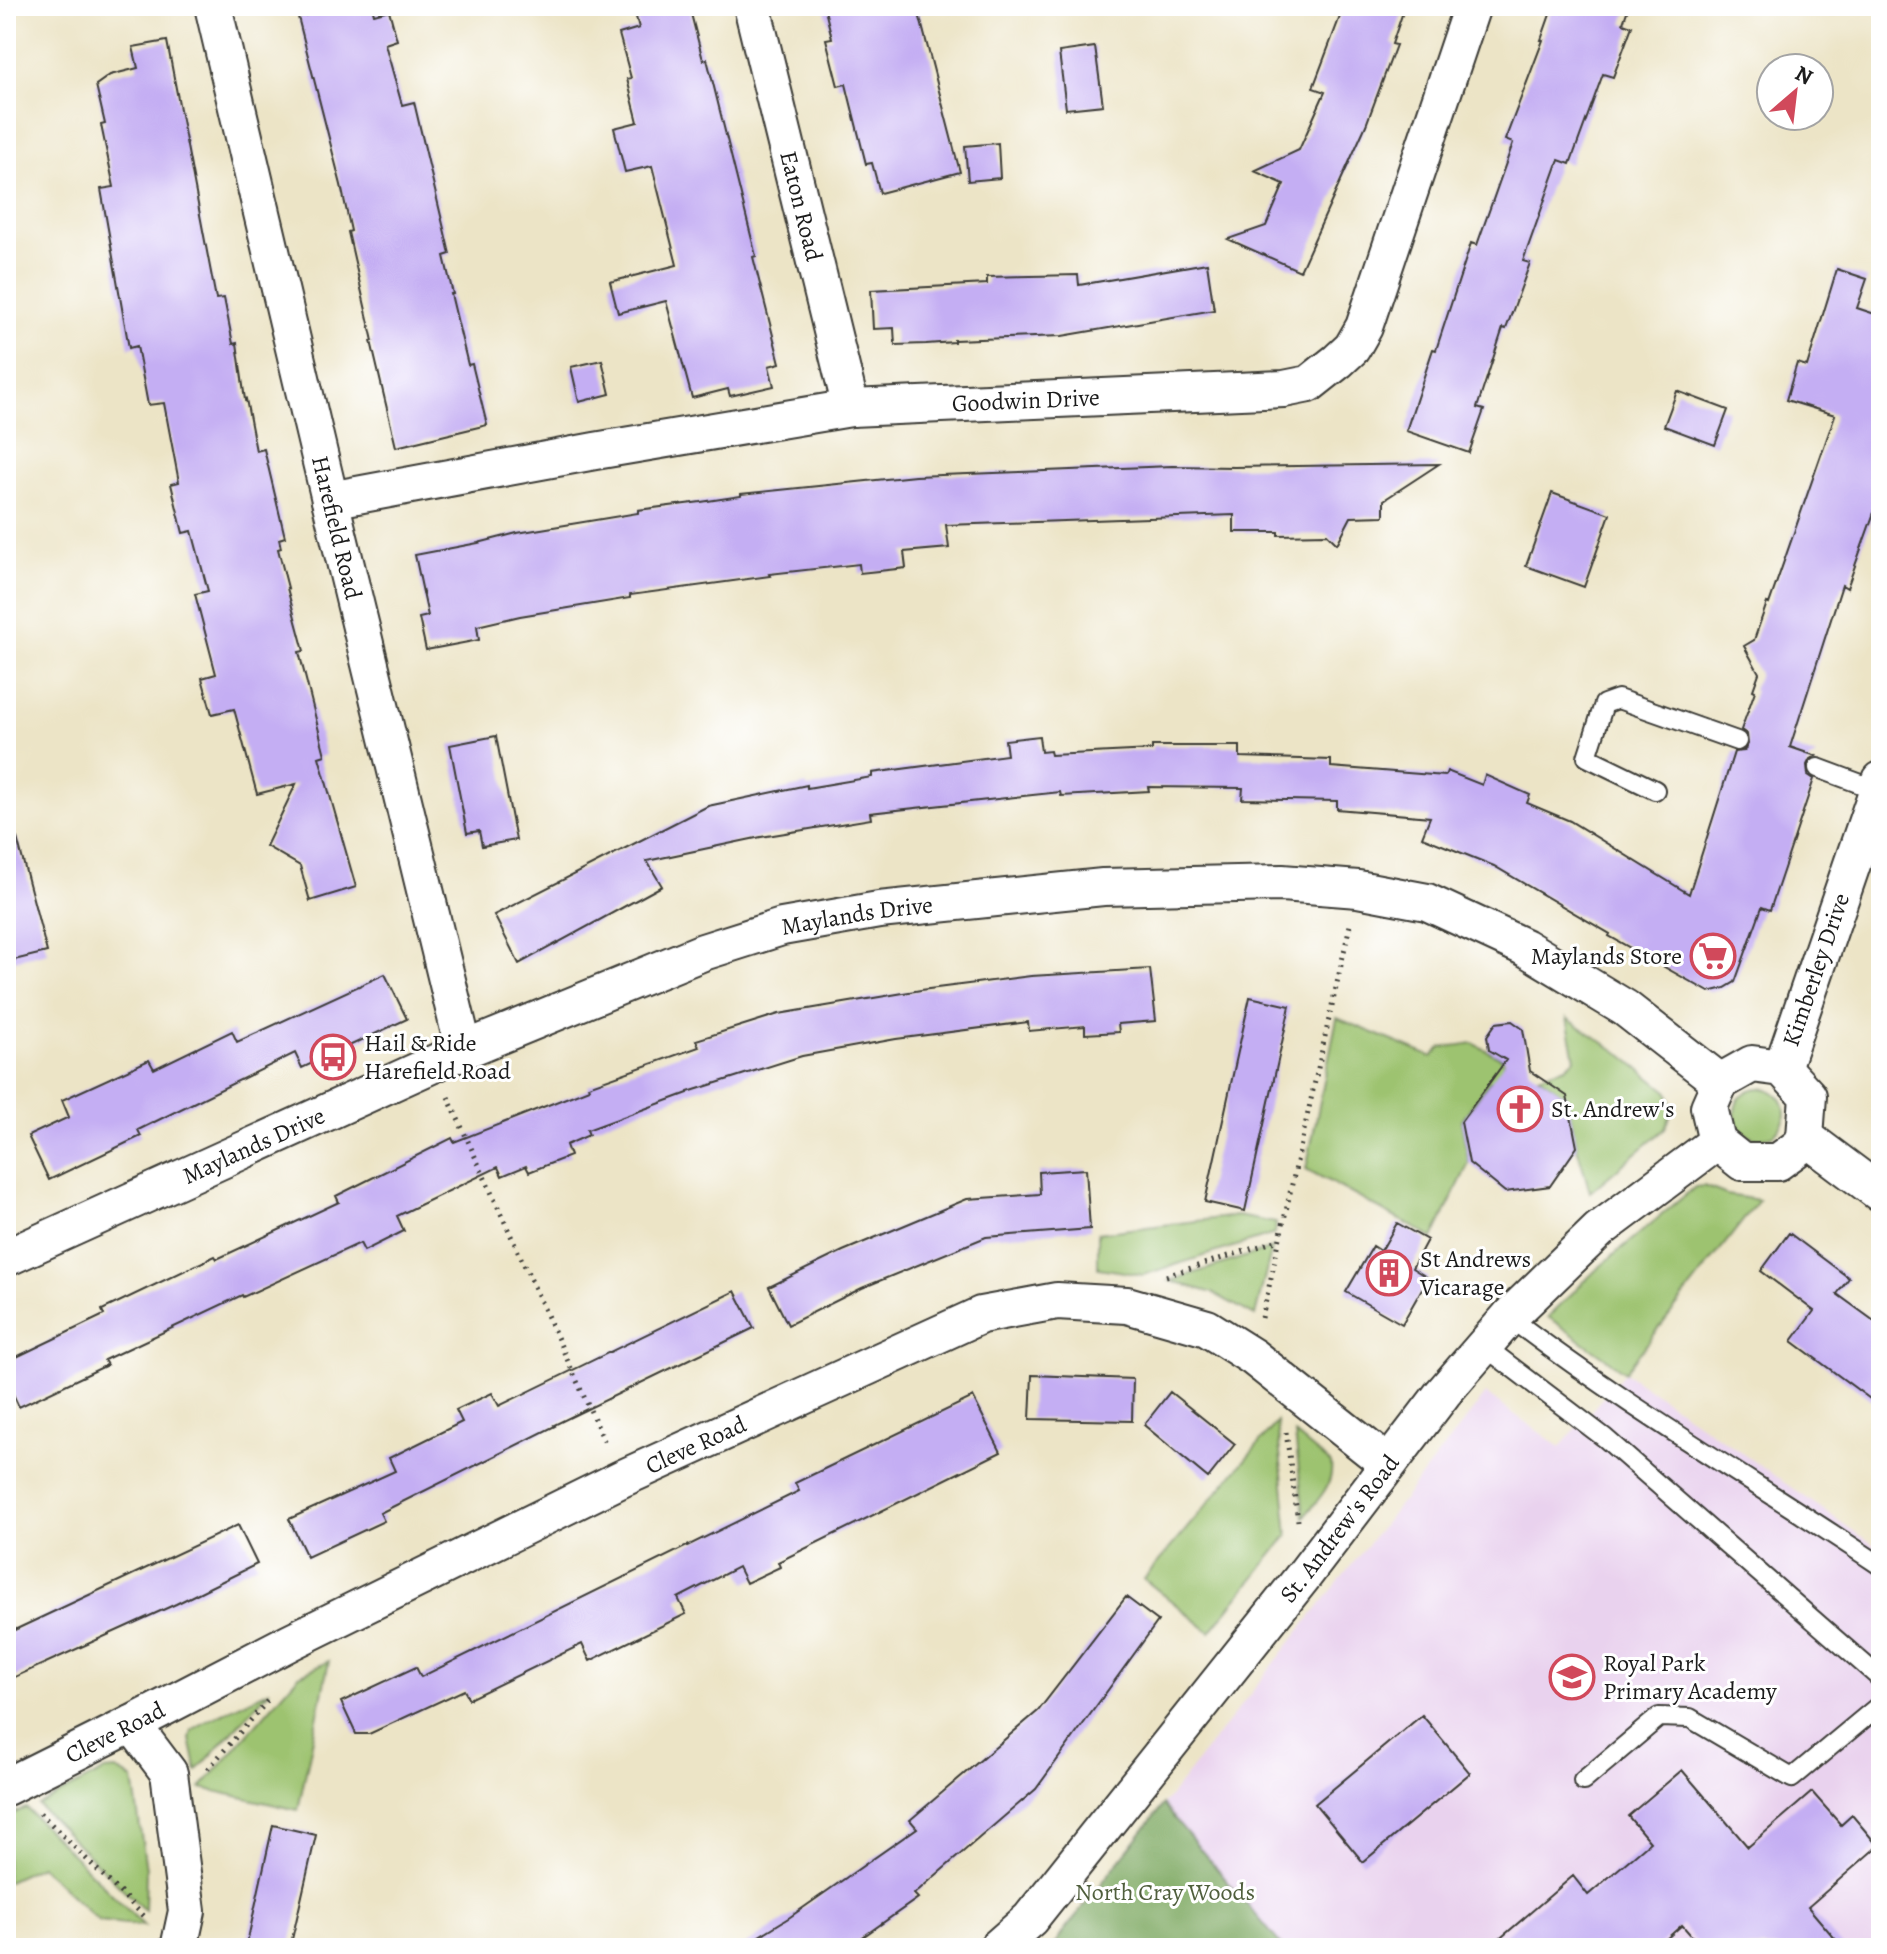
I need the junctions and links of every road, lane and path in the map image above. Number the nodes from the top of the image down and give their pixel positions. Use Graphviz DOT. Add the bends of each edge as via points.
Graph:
graph roads {
  1 [pos="213,6"];
  2 [pos="752,6"];
  3 [pos="1472,6"];
  4 [pos="851,408"];
  5 [pos="330,500"];
  6 [pos="1737,741"];
  7 [pos="1818,768"];
  8 [pos="1879,785"];
  9 [pos="1655,790"];
  10 [pos="1358,889"];
  11 [pos="448,1057"];
  12 [pos="1782,1068"];
  13 [pos="1720,1082"];
  14 [pos="1805,1137"];
  15 [pos="1717,1142"];
  16 [pos="1881,1194"];
  17 [pos="1280,1239"];
  18 [pos="6,1258"];
  19 [pos="1127,1305"];
  20 [pos="1509,1317"];
  21 [pos="1484,1346"];
  22 [pos="1266,1367"];
  23 [pos="1388,1464"];
  24 [pos="621,1479"];
  25 [pos="1881,1566"];
  26 [pos="1305,1574"];
  27 [pos="1881,1679"];
  28 [pos="273,1695"];
  29 [pos="1881,1704"];
  30 [pos="132,1724"];
  31 [pos="1583,1781"];
  32 [pos="9,1785"];
  33 [pos="173,1809"];
  34 [pos="167,1937"];
  35 [pos="997,1948"];
  1 -- 5 [label="street, Harefield Road"];
  2 -- 4 [label="street, Eaton Road"];
  3 -- 4 [label="street, Goodwin Drive" via="1364,327 1352,348 1309,384"];
  4 -- 5 [label="street, Goodwin Drive"];
  5 -- 11 [label="street, Harefield Road"];
  6 -- 9 [label="lane" via="1618,699 1604,704 1587,757"];
  7 -- 8 [label="lane"];
  8 -- 12 [label="street, Kimberley Drive"];
  10 -- 11 [label="street, Maylands Drive" via="1282,883 1103,887 879,910 782,927 703,952"];
  10 -- 13 [label="street, Maylands Drive" via="1427,902 1524,947 1625,1008"];
  10 -- 17 [label="path"];
  11 -- 18 [label="street, Maylands Drive"];
  11 -- 24 [label="path"];
  12 -- 13 [label="street" via="1752,1064"];
  12 -- 14 [label="street" via="1808,1096"];
  13 -- 15 [label="street" via="1709,1107"];
  14 -- 15 [label="street" via="1778,1162 1742,1162"];
  14 -- 16 [label="street"];
  15 -- 20 [label="street, St. Andrew's Road" via="1599,1230"];
  17 -- 19 [label="path" via="1136,1285"];
  17 -- 22 [label="path"];
  19 -- 22 [label="street, Cleve Road" via="1207,1328"];
  19 -- 24 [label="street, Cleve Road" via="1057,1301 981,1315"];
  20 -- 21 [label="street, St. Andrew's Road"];
  20 -- 25 [label="lane" via="1574,1366"];
  21 -- 23 [label="street, St. Andrew's Road"];
  21 -- 27 [label="lane" via="1605,1438"];
  22 -- 23 [label="street, Cleve Road"];
  22 -- 26 [label="path"];
  23 -- 26 [label="street, St. Andrew's Road"];
  24 -- 30 [label="street, Cleve Road"];
  26 -- 35 [label="street, St. Andrew's Road" via="1030,1919"];
  28 -- 33 [label="path"];
  29 -- 31 [label="lane" via="1792,1778 1690,1718 1659,1717"];
  30 -- 32 [label="street, Cleve Road"];
  30 -- 33 [label="street" via="169,1773"];
  32 -- 34 [label="path"];
  33 -- 34 [label="street" via="187,1911"];
}
